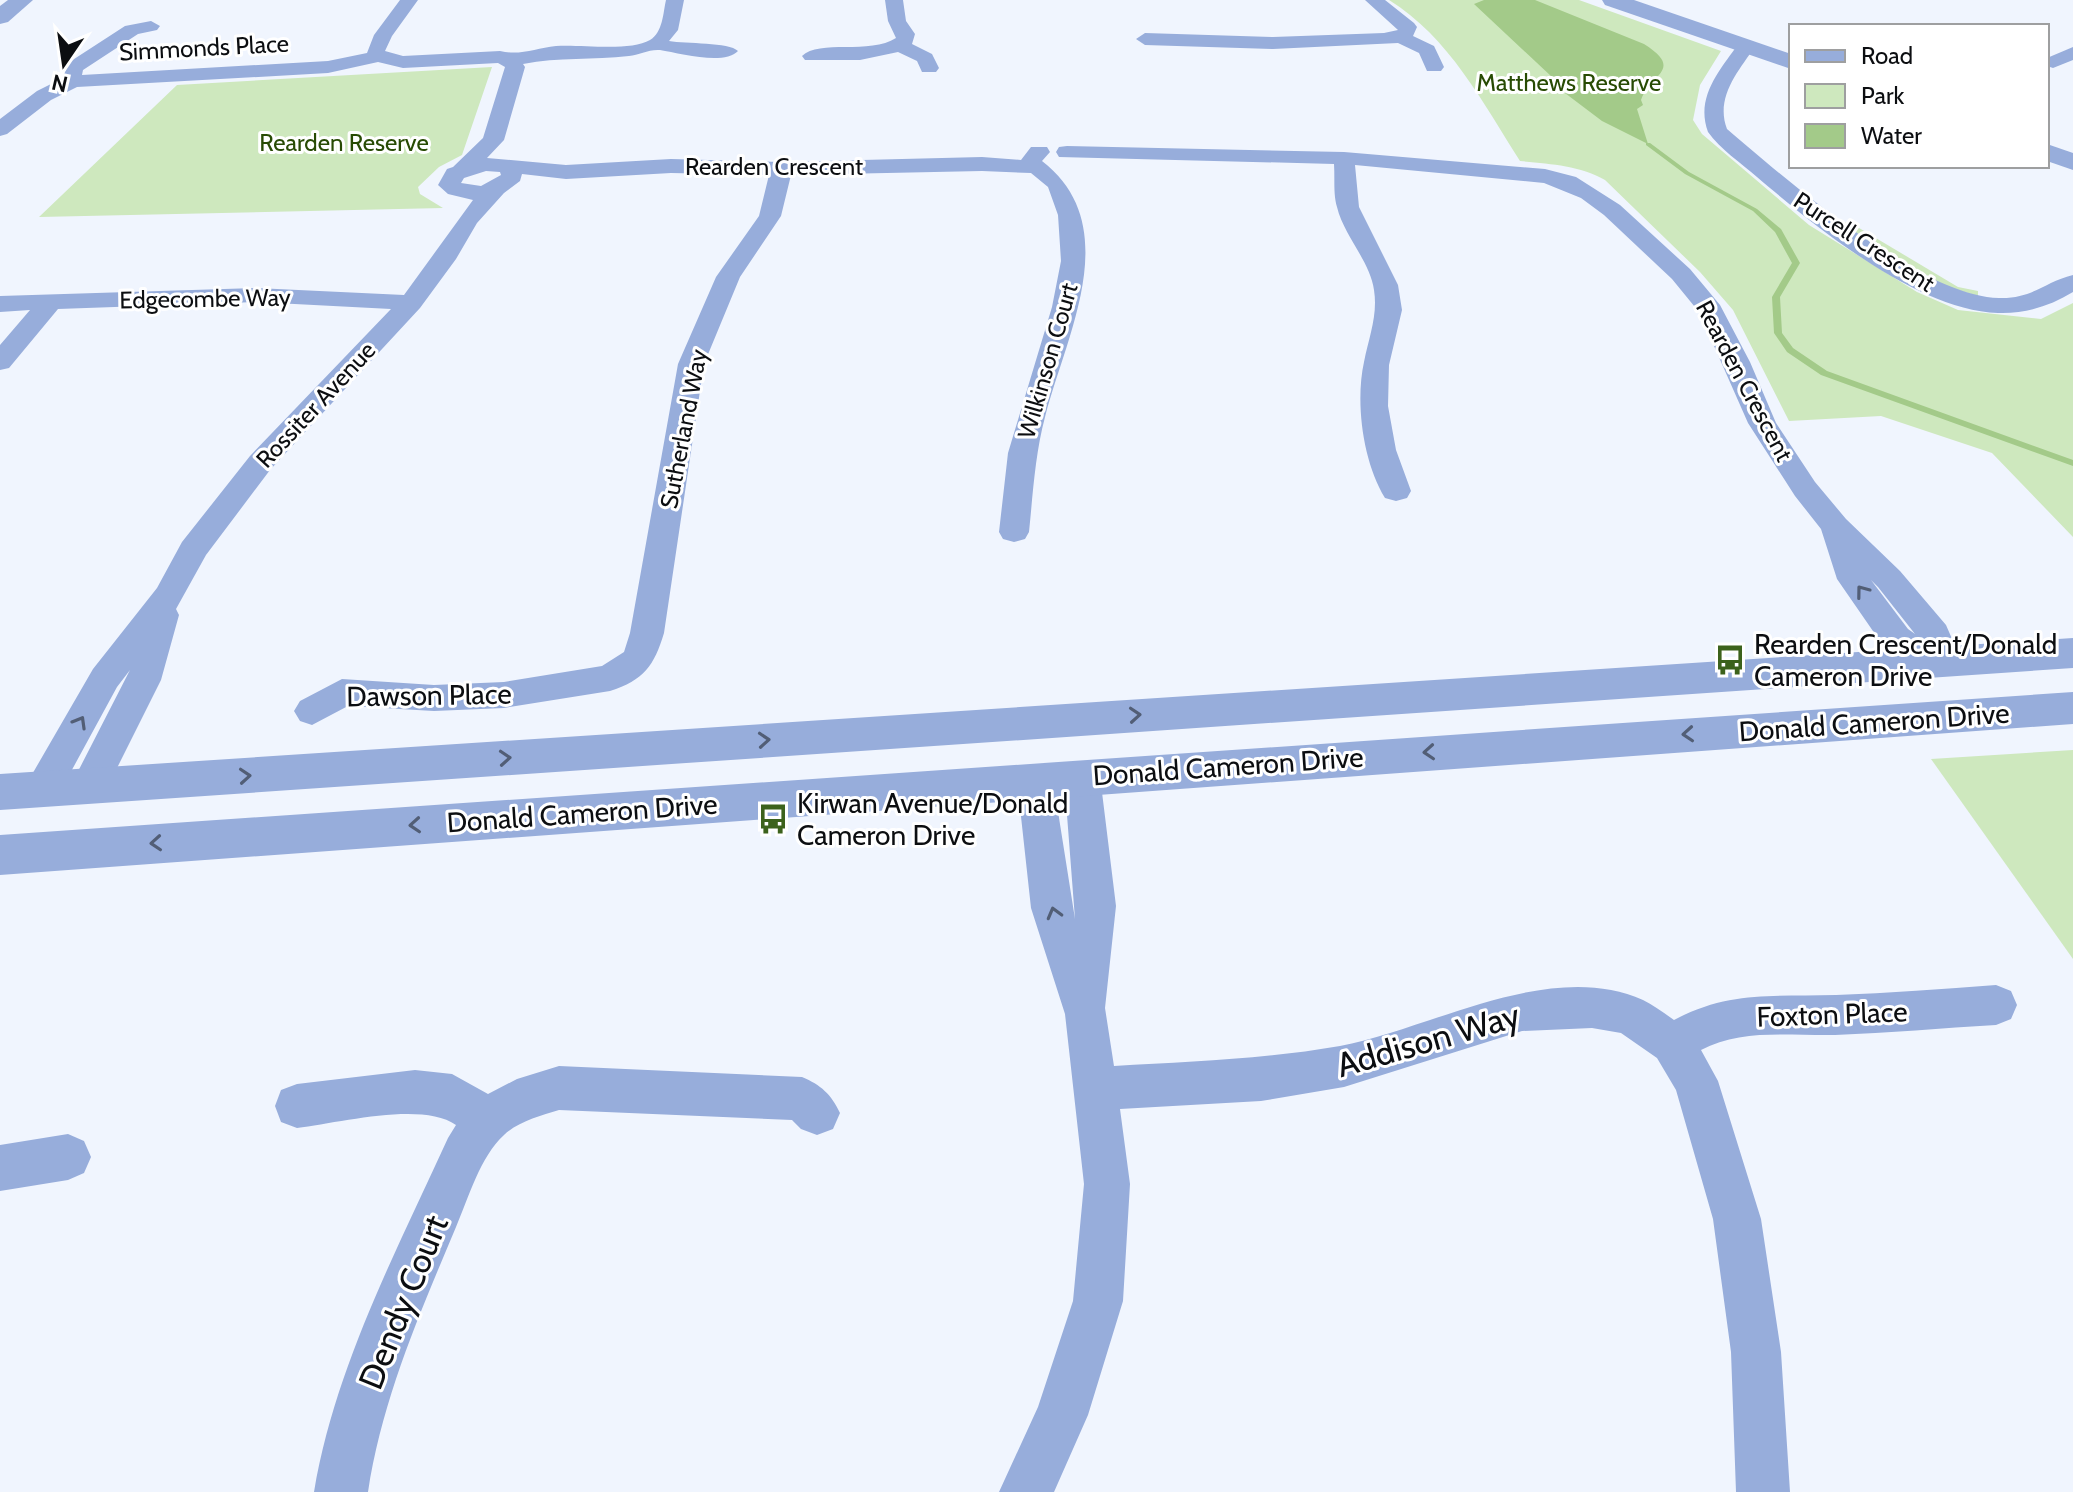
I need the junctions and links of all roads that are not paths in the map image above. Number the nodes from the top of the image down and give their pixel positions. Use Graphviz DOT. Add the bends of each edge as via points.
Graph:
graph roads {
  1 [pos="22,0"];
  2 [pos="675,0"];
  3 [pos="894,0"];
  4 [pos="1374,0"];
  5 [pos="1613,0"];
  6 [pos="1660,0"];
  7 [pos="411,3"];
  8 [pos="0,17"];
  9 [pos="151,26"];
  10 [pos="1401,37"];
  11 [pos="1145,39"];
  12 [pos="656,44"];
  13 [pos="1789,44"];
  14 [pos="899,45"];
  15 [pos="1746,47"];
  16 [pos="729,51"];
  17 [pos="2073,53"];
  18 [pos="378,56"];
  19 [pos="812,56"];
  20 [pos="511,61"];
  21 [pos="1789,61"];
  22 [pos="2053,62"];
  23 [pos="1434,67"];
  24 [pos="929,68"];
  25 [pos="74,81"];
  26 [pos="0,130"];
  27 [pos="2049,134"];
  28 [pos="493,140"];
  29 [pos="2073,142"];
  30 [pos="2049,153"];
  31 [pos="1344,158"];
  32 [pos="2073,162"];
  33 [pos="1038,163"];
  34 [pos="782,169"];
  35 [pos="1068,169"];
  36 [pos="503,177"];
  37 [pos="459,179"];
  38 [pos="467,220"];
  39 [pos="2073,282"];
  40 [pos="50,303"];
  41 [pos="411,303"];
  42 [pos="0,304"];
  43 [pos="0,362"];
  44 [pos="1396,491"];
  45 [pos="1014,532"];
  46 [pos="170,594"];
  47 [pos="2073,653"];
  48 [pos="639,659"];
  49 [pos="1937,663"];
  50 [pos="2073,708"];
  51 [pos="312,711"];
  52 [pos="1976,715"];
  53 [pos="1074,719"];
  54 [pos="1028,722"];
  55 [pos="1082,776"];
  56 [pos="1035,780"];
  57 [pos="89,787"];
  58 [pos="21,791"];
  59 [pos="57,851"];
  60 [pos="3,854"];
  61 [pos="1996,1005"];
  62 [pos="1086,1014"];
  63 [pos="1672,1043"];
  64 [pos="1096,1089"];
  65 [pos="297,1106"];
  66 [pos="817,1113"];
  67 [pos="487,1120"];
  68 [pos="68,1157"];
  69 [pos="0,1168"];
  70 [pos="1062,1415"];
  71 [pos="341,1492"];
  72 [pos="1026,1492"];
  73 [pos="1051,1492"];
  74 [pos="1763,1492"];
  1 -- 8 [label="street"];
  2 -- 12 [label="street" via="669,30"];
  3 -- 14 [label="street" via="897,21 906,34"];
  4 -- 10 [label="street" via="1408,27"];
  5 -- 15 [label="street"];
  6 -- 13 [label="street"];
  7 -- 18 [label="street" via="383,35"];
  9 -- 25 [label="street" via="132,30 75,67"];
  10 -- 11 [label="street" via="1273,43"];
  10 -- 23 [label="street" via="1427,50"];
  12 -- 16 [label="street"];
  12 -- 20 [label="street"];
  14 -- 19 [label="street"];
  14 -- 24 [label="street" via="925,58"];
  15 -- 21 [label="street"];
  15 -- 39 [label="street, Purcell Crescent" via="1719,88 1713,124 1806,208 1910,274 1961,299 2009,305 2035,302"];
  17 -- 22 [label="street"];
  18 -- 20 [label="street" via="403,62 484,57"];
  18 -- 25 [label="street, Simmonds Place" via="328,67"];
  20 -- 28 [label="street" via="515,67"];
  25 -- 26 [label="street, Simmonds Place" via="38,98"];
  27 -- 29 [label="street"];
  28 -- 36 [label="street"];
  28 -- 37 [label="street"];
  30 -- 32 [label="street"];
  31 -- 35 [label="street, Rearden Crescent" via="1128,155"];
  31 -- 44 [label="street" via="1348,207 1386,285 1389,310 1376,365 1374,406"];
  31 -- 49 [label="street, Rearden Crescent" via="1497,170 1568,182 1612,210 1681,274 1711,310 1762,423 1835,526 1853,579 1896,638"];
  33 -- 34 [label="street, Rearden Crescent"];
  33 -- 35 [label="street, Wilkinson Court" via="1053,178"];
  33 -- 35 [label="street, Rearden Crescent" via="1051,150"];
  34 -- 36 [label="street, Rearden Crescent" via="671,166"];
  34 -- 48 [label="street, Sutherland Way" via="770,216 728,277 691,364"];
  35 -- 45 [label="street, Wilkinson Court" via="1073,284 1022,456"];
  36 -- 37 [label="street, Rearden Crescent" via="467,193"];
  36 -- 38 [label="street, Rossiter Avenue"];
  37 -- 38 [label="street"];
  38 -- 41 [label="street, Rossiter Avenue"];
  40 -- 41 [label="street, Edgecombe Way" via="256,295"];
  40 -- 42 [label="street, Edgecombe Way"];
  40 -- 43 [label="street"];
  41 -- 46 [label="street, Rossiter Avenue" via="260,463 193,550"];
  46 -- 57 [label="street, Rossiter Avenue" via="144,680"];
  58 -- 46 [label="street, Rossiter Avenue, one-way"];
  47 -- 49 [label="street, Donald Cameron Drive"];
  48 -- 51 [label="street, Dawson Place" via="610,678 581,685 434,698 342,692"];
  49 -- 52 [label="street, Rearden Crescent"];
  53 -- 49 [label="street, Donald Cameron Drive, one-way"];
  50 -- 52 [label="street, Donald Cameron Drive"];
  52 -- 55 [label="street, Donald Cameron Drive, one-way"];
  53 -- 54 [label="street, Donald Cameron Drive"];
  53 -- 55 [label="street"];
  54 -- 56 [label="street"];
  57 -- 54 [label="street, Donald Cameron Drive, one-way"];
  55 -- 56 [label="street, Donald Cameron Drive"];
  55 -- 62 [label="street" via="1096,906"];
  56 -- 59 [label="street, Donald Cameron Drive, one-way"];
  62 -- 56 [label="street, one-way" via="1051,908"];
  57 -- 58 [label="street, Donald Cameron Drive"];
  57 -- 59 [label="street, Rossiter Avenue"];
  58 -- 60 [label="street, Rossiter Avenue"];
  59 -- 60 [label="street, Donald Cameron Drive"];
  61 -- 63 [label="street, Foxton Place" via="1745,1016 1711,1022"];
  62 -- 64 [label="street"];
  63 -- 64 [label="street, Addison Way" via="1630,1015 1592,1008 1522,1011 1344,1066 1261,1080"];
  63 -- 74 [label="street, Addison Way" via="1696,1081 1737,1219 1756,1352"];
  64 -- 70 [label="street" via="1107,1184 1098,1301"];
  65 -- 67 [label="street" via="415,1092 452,1096"];
  66 -- 67 [label="street, Dendy Court" via="802,1099 559,1088 517,1101"];
  67 -- 71 [label="street, Dendy Court" via="464,1154 384,1338 349,1442"];
  68 -- 69 [label="street"];
  70 -- 72 [label="street"];
  70 -- 73 [label="street"];
}
